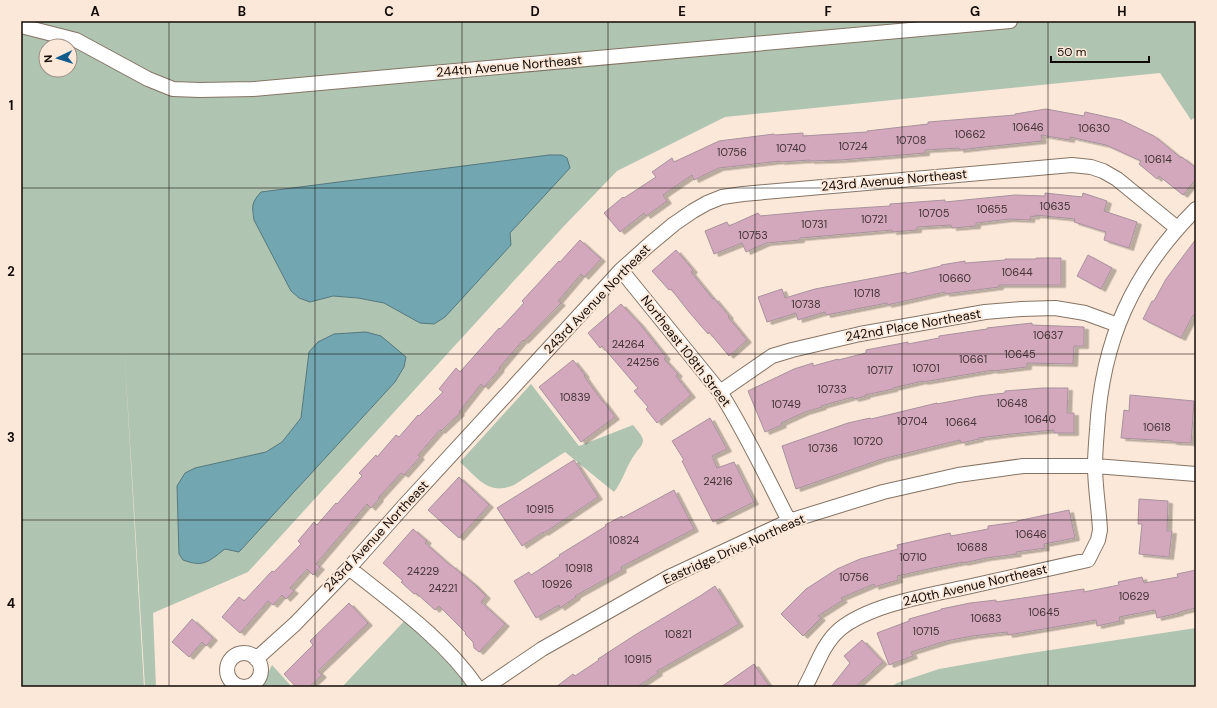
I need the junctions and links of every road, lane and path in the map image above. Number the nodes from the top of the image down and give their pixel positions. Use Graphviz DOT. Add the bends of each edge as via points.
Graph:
graph roads {
  1 [pos="1010,21"];
  2 [pos="21,26"];
  3 [pos="1196,209"];
  4 [pos="1177,228"];
  5 [pos="621,270"];
  6 [pos="1118,325"];
  7 [pos="720,392"];
  8 [pos="1095,466"];
  9 [pos="1196,474"];
  10 [pos="789,521"];
  11 [pos="349,568"];
  12 [pos="256,659"];
  13 [pos="477,687"];
  14 [pos="486,687"];
  15 [pos="805,687"];
  1 -- 2 [label="street, 244th Avenue Northeast" via="253,89 200,90 174,89 148,79 76,40"];
  3 -- 4 [label="street"];
  4 -- 5 [label="street, 243rd Avenue Northeast" via="1117,179 1103,171 1072,165 1054,166 722,197 707,203 674,224"];
  4 -- 6 [label="street" via="1138,282"];
  5 -- 7 [label="street, Northeast 108th Street"];
  5 -- 11 [label="street, 243rd Avenue Northeast"];
  6 -- 7 [label="street, 242nd Place Northeast" via="1085,314 1055,308 985,312 860,334 772,356"];
  6 -- 8 [label="street" via="1101,383"];
  7 -- 10 [label="street, Northeast 108th Street" via="754,451"];
  8 -- 9 [label="street, Eastridge Drive Northeast"];
  8 -- 10 [label="street, Eastridge Drive Northeast" via="1023,466 958,475 883,492"];
  8 -- 15 [label="street, 240th Avenue Northeast" via="1100,530 1088,560 904,601 866,614 848,623 829,640"];
  10 -- 14 [label="street, Eastridge Drive Northeast" via="669,577 542,649"];
  11 -- 12 [label="street, 243rd Avenue Northeast" via="295,624"];
  11 -- 13 [label="street" via="443,645"];
}
